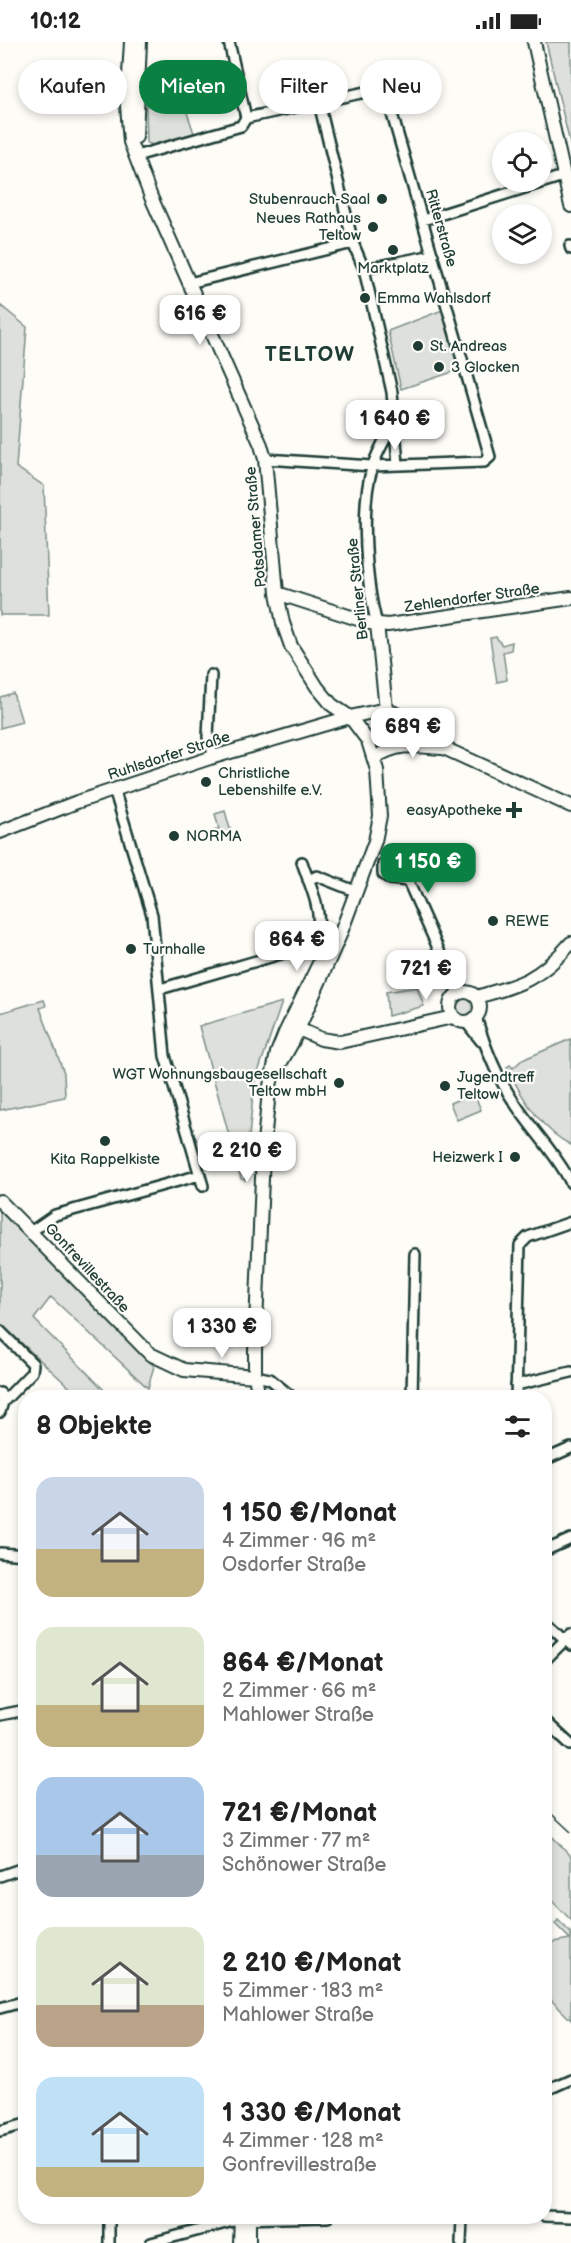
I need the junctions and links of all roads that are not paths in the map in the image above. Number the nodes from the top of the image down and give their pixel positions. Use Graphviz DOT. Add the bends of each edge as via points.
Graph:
graph roads {
  1 [pos="131,42"];
  2 [pos="140,42"];
  3 [pos="229,42"];
  4 [pos="534,42"];
  5 [pos="348,96"];
  6 [pos="265,114"];
  7 [pos="322,114"];
  8 [pos="246,118"];
  9 [pos="136,156"];
  10 [pos="563,176"];
  11 [pos="571,206"];
  12 [pos="423,220"];
  13 [pos="353,243"];
  14 [pos="433,255"];
  15 [pos="364,269"];
  16 [pos="189,283"];
  17 [pos="394,423"];
  18 [pos="265,459"];
  19 [pos="398,465"];
  20 [pos="372,466"];
  21 [pos="277,593"];
  22 [pos="571,598"];
  23 [pos="377,624"];
  24 [pos="211,675"];
  25 [pos="386,709"];
  26 [pos="350,717"];
  27 [pos="446,748"];
  28 [pos="214,757"];
  29 [pos="374,758"];
  30 [pos="114,789"];
  31 [pos="571,806"];
  32 [pos="0,832"];
  33 [pos="302,862"];
  34 [pos="308,880"];
  35 [pos="408,881"];
  36 [pos="355,891"];
  37 [pos="571,943"];
  38 [pos="160,989"];
  39 [pos="458,993"];
  40 [pos="474,1010"];
  41 [pos="452,1012"];
  42 [pos="293,1027"];
  43 [pos="200,1175"];
  44 [pos="571,1183"];
  45 [pos="203,1185"];
  46 [pos="0,1201"];
  47 [pos="571,1222"];
  48 [pos="32,1231"];
  49 [pos="415,1254"];
  50 [pos="0,1331"];
  51 [pos="571,1372"];
  52 [pos="255,1376"];
  53 [pos="516,1385"];
  54 [pos="252,1390"];
  55 [pos="258,1390"];
  56 [pos="283,1390"];
  57 [pos="412,1390"];
  58 [pos="516,1390"];
  59 [pos="1,1398"];
  60 [pos="0,1412"];
  61 [pos="571,1448"];
  62 [pos="552,1456"];
  63 [pos="571,1539"];
  64 [pos="552,1547"];
  65 [pos="0,1552"];
  66 [pos="18,1554"];
  67 [pos="552,1626"];
  68 [pos="569,1640"];
  69 [pos="552,1654"];
  70 [pos="18,1712"];
  71 [pos="0,1715"];
  72 [pos="552,1727"];
  73 [pos="571,1745"];
  74 [pos="18,1870"];
  75 [pos="0,1876"];
  76 [pos="18,2003"];
  77 [pos="0,2008"];
  78 [pos="571,2079"];
  79 [pos="552,2087"];
  80 [pos="18,2126"];
  81 [pos="0,2131"];
  82 [pos="552,2216"];
  83 [pos="571,2217"];
  84 [pos="109,2224"];
  85 [pos="220,2224"];
  86 [pos="244,2224"];
  87 [pos="246,2224"];
  88 [pos="462,2224"];
  89 [pos="109,2243"];
  90 [pos="151,2243"];
  91 [pos="240,2243"];
  92 [pos="249,2243"];
  93 [pos="461,2243"];
  1 -- 9 [label="street, Potsdamer Straße" via="127,106 130,142"];
  2 -- 9 [label="street, Potsdamer Straße"];
  3 -- 8 [label="street"];
  4 -- 10 [label="street"];
  5 -- 12 [label="street, Ritterstraße" via="375,90 383,92 388,100"];
  6 -- 8 [label="street"];
  7 -- 13 [label="street"];
  8 -- 9 [label="street" via="241,126"];
  9 -- 16 [label="street, Potsdamer Straße"];
  10 -- 11 [label="street"];
  10 -- 12 [label="street"];
  12 -- 14 [label="street, Ritterstraße"];
  13 -- 15 [label="street"];
  13 -- 16 [label="street"];
  14 -- 15 [label="street"];
  14 -- 19 [label="street, Ritterstraße" via="490,457 484,462"];
  15 -- 17 [label="street" via="392,392"];
  16 -- 18 [label="street, Potsdamer Straße"];
  17 -- 19 [label="street"];
  17 -- 20 [label="street, Berliner Straße"];
  18 -- 20 [label="street, Ritterstraße"];
  18 -- 21 [label="street, Potsdamer Straße"];
  19 -- 20 [label="street, Ritterstraße"];
  20 -- 23 [label="street, Berliner Straße" via="367,548"];
  21 -- 23 [label="street"];
  21 -- 26 [label="street, Potsdamer Straße" via="283,623 304,669 332,705"];
  22 -- 23 [label="street, Zehlendorfer Straße"];
  23 -- 25 [label="street, Berliner Straße"];
  24 -- 28 [label="street" via="208,737"];
  25 -- 26 [label="street, Ruhlsdorfer Straße"];
  25 -- 27 [label="street"];
  26 -- 28 [label="street, Ruhlsdorfer Straße"];
  26 -- 29 [label="street, Potsdamer Straße" via="364,733"];
  27 -- 29 [label="street" via="413,744"];
  27 -- 31 [label="street"];
  28 -- 30 [label="street, Ruhlsdorfer Straße"];
  29 -- 36 [label="street, Potsdamer Straße" via="379,827"];
  30 -- 32 [label="street, Ruhlsdorfer Straße"];
  30 -- 38 [label="street" via="152,915"];
  33 -- 34 [label="street"];
  34 -- 36 [label="street" via="317,876"];
  34 -- 38 [label="street" via="318,927 301,948"];
  35 -- 39 [label="street"];
  36 -- 42 [label="street, Potsdamer Straße" via="340,934"];
  37 -- 40 [label="street" via="544,971"];
  38 -- 43 [label="street" via="165,1056"];
  39 -- 40 [label="street" via="467,992"];
  39 -- 41 [label="street" via="452,999"];
  40 -- 41 [label="street"];
  40 -- 44 [label="street" via="486,1049 511,1099 548,1145"];
  41 -- 42 [label="street" via="340,1042"];
  42 -- 52 [label="street, Potsdamer Straße" via="275,1072 266,1114"];
  43 -- 45 [label="street"];
  43 -- 48 [label="street" via="55,1215"];
  46 -- 48 [label="street, Gonfrevillestraße"];
  47 -- 53 [label="street" via="528,1237 520,1245"];
  48 -- 52 [label="street, Gonfrevillestraße" via="142,1348 158,1360 184,1370"];
  49 -- 57 [label="street"];
  50 -- 59 [label="street" via="33,1364 32,1372"];
  51 -- 53 [label="street"];
  52 -- 54 [label="street"];
  52 -- 55 [label="street"];
  52 -- 56 [label="street" via="270,1379"];
  53 -- 58 [label="street"];
  59 -- 60 [label="street"];
  61 -- 62 [label="street"];
  63 -- 64 [label="street"];
  65 -- 66 [label="street"];
  67 -- 68 [label="street"];
  68 -- 69 [label="street"];
  70 -- 71 [label="street"];
  72 -- 73 [label="street"];
  74 -- 75 [label="street"];
  76 -- 77 [label="street"];
  78 -- 79 [label="street"];
  80 -- 81 [label="street"];
  82 -- 83 [label="street"];
  84 -- 89 [label="street"];
  85 -- 90 [label="street"];
  86 -- 91 [label="street"];
  87 -- 92 [label="street"];
  88 -- 93 [label="street"];
}
